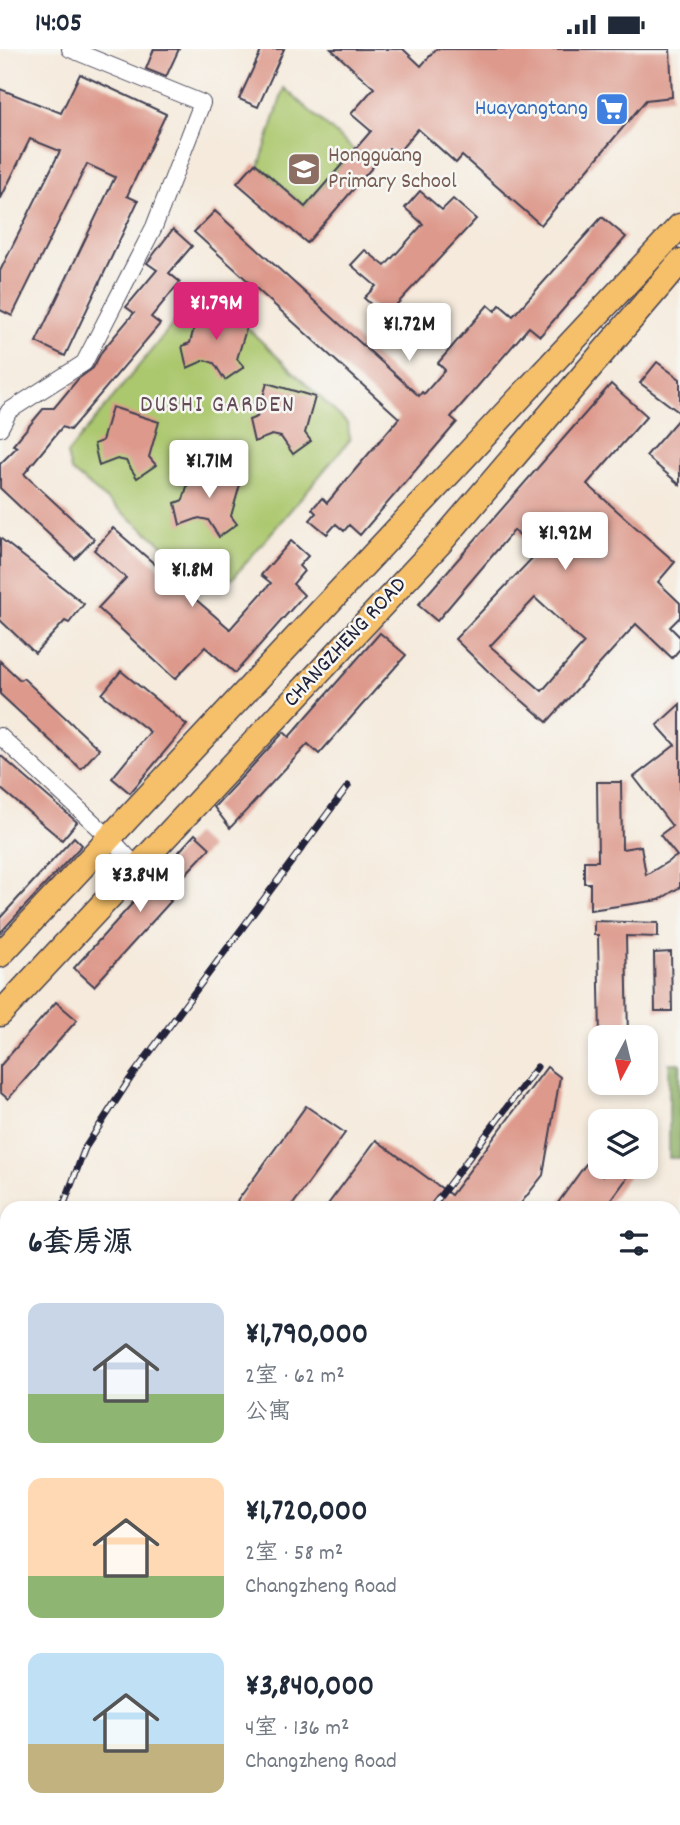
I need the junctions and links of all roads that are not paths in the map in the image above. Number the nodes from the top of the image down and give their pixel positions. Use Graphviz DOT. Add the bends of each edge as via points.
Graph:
graph roads {
  1 [pos="70,49"];
  2 [pos="680,226"];
  3 [pos="680,262"];
  4 [pos="0,428"];
  5 [pos="0,736"];
  6 [pos="110,838"];
  7 [pos="137,867"];
  8 [pos="0,955"];
  9 [pos="0,1014"];
  1 -- 4 [label="street" via="202,103 154,227 85,363 9,411"];
  2 -- 6 [label="main road, CHANGZHENG ROAD"];
  3 -- 7 [label="main road, CHANGZHENG ROAD" via="441,542"];
  5 -- 6 [label="street"];
  6 -- 7 [label="street"];
  6 -- 8 [label="main road, CHANGZHENG ROAD"];
  7 -- 9 [label="main road, CHANGZHENG ROAD"];
}
